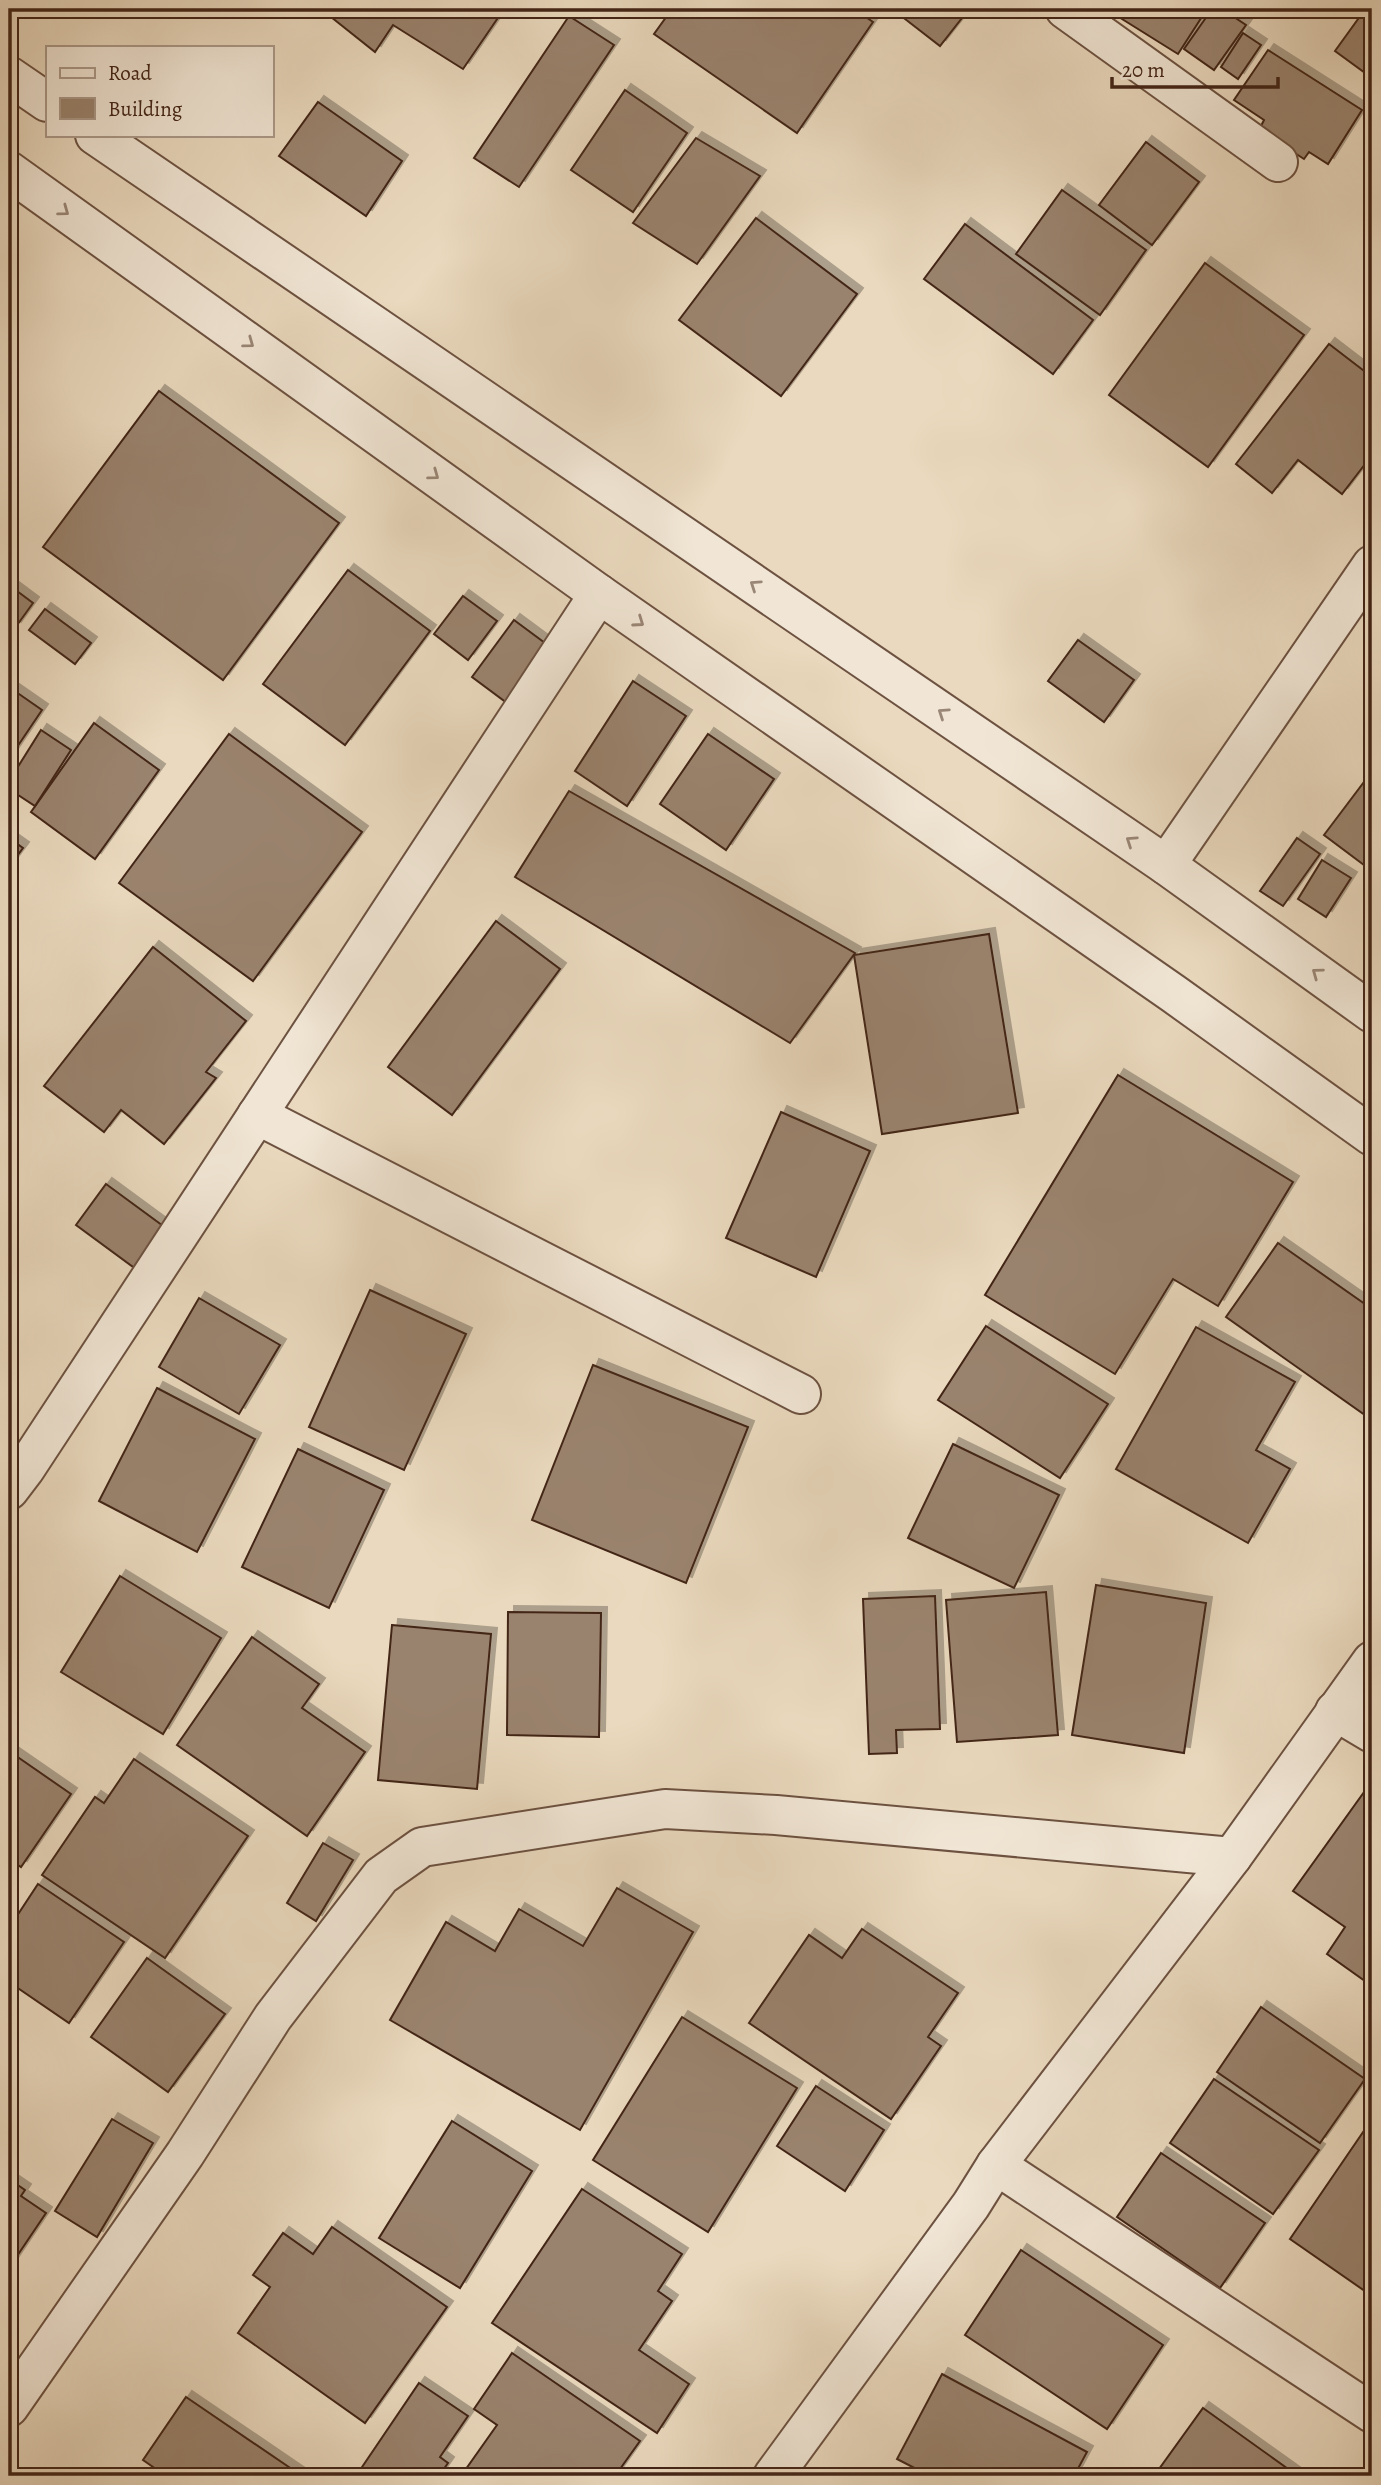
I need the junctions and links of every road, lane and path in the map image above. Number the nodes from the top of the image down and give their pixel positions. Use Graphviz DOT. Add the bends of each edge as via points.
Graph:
graph roads {
  1 [pos="1065,9"];
  2 [pos="9,76"];
  3 [pos="46,101"];
  4 [pos="96,136"];
  5 [pos="1278,162"];
  6 [pos="9,171"];
  7 [pos="1372,565"];
  8 [pos="599,594"];
  9 [pos="1166,865"];
  10 [pos="1372,1013"];
  11 [pos="257,1115"];
  12 [pos="1372,1136"];
  13 [pos="801,1394"];
  14 [pos="9,1490"];
  15 [pos="1372,1661"];
  16 [pos="1335,1711"];
  17 [pos="1372,1733"];
  18 [pos="1233,1857"];
  19 [pos="996,2165"];
  20 [pos="9,2407"];
  21 [pos="1372,2413"];
  22 [pos="773,2476"];
  1 -- 5 [label="street"];
  2 -- 3 [label="street"];
  9 -- 4 [label="street, one-way"];
  6 -- 8 [label="street, one-way"];
  7 -- 9 [label="street"];
  8 -- 11 [label="street"];
  8 -- 12 [label="street, one-way"];
  10 -- 9 [label="street, one-way"];
  11 -- 13 [label="street"];
  11 -- 14 [label="street"];
  15 -- 16 [label="street"];
  16 -- 17 [label="street"];
  16 -- 18 [label="street"];
  18 -- 19 [label="street"];
  18 -- 20 [label="street" via="665,1809 422,1847 381,1875 273,2017 185,2154"];
  19 -- 21 [label="street"];
  19 -- 22 [label="street"];
}
